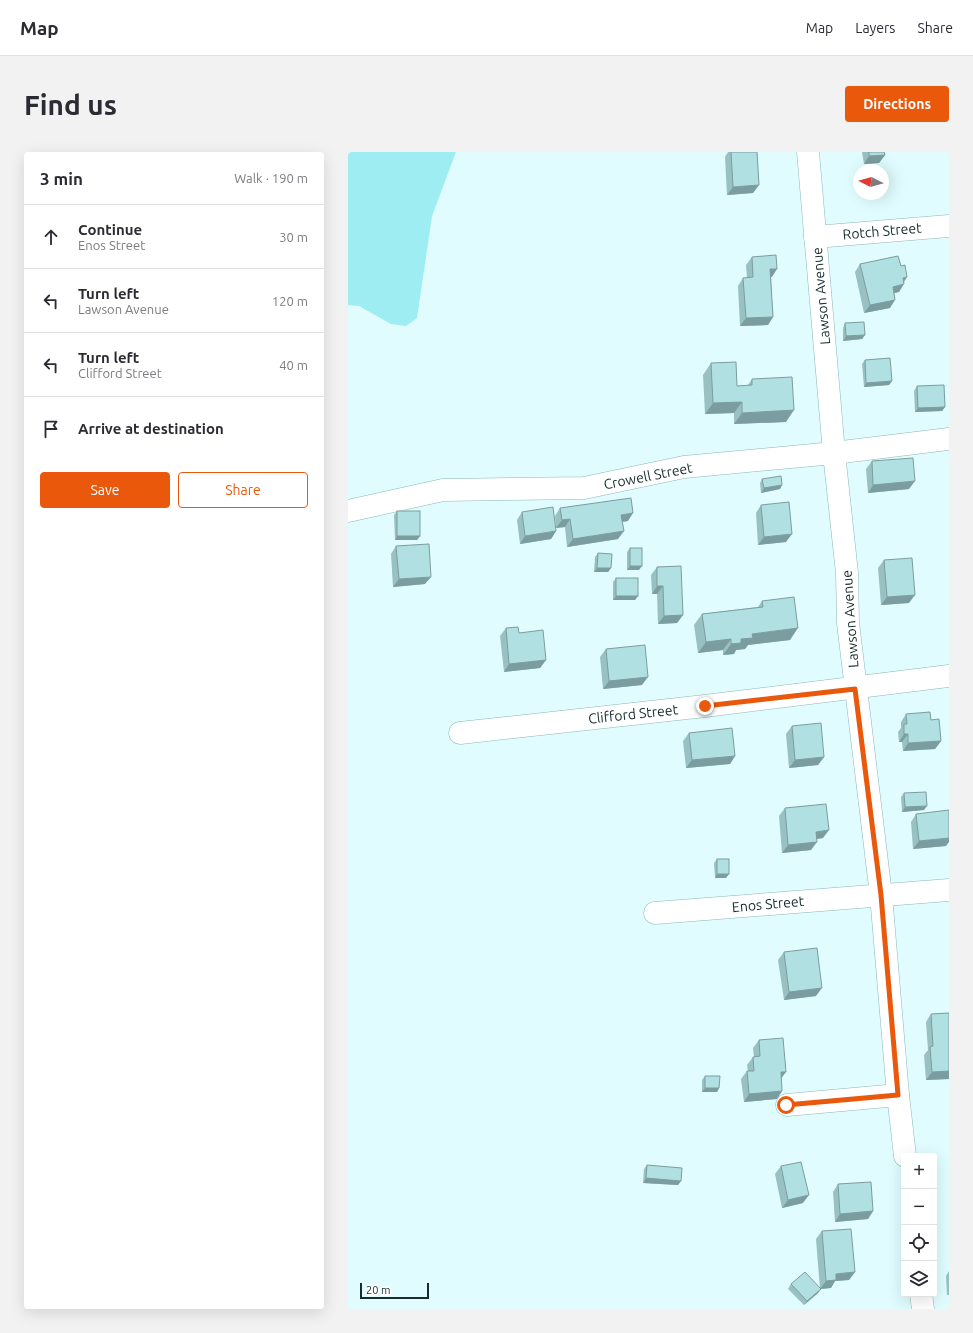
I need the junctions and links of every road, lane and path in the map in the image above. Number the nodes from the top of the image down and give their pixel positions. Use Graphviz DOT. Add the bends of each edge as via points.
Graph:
graph roads {
  1 [pos="808,152"];
  2 [pos="949,226"];
  3 [pos="815,237"];
  4 [pos="949,439"];
  5 [pos="834,453"];
  6 [pos="348,511"];
  7 [pos="949,676"];
  8 [pos="855,689"];
  9 [pos="460,733"];
  10 [pos="949,890"];
  11 [pos="881,895"];
  12 [pos="655,913"];
  13 [pos="898,1095"];
  14 [pos="786,1105"];
  15 [pos="905,1153"];
  16 [pos="921,1297"];
  17 [pos="923,1309"];
  1 -- 3 [label="street, Lawson Avenue"];
  2 -- 3 [label="street, Rotch Street"];
  3 -- 5 [label="street, Lawson Avenue"];
  4 -- 5 [label="street, Crowell Street"];
  5 -- 6 [label="street, Crowell Street" via="684,467 584,488 443,490"];
  5 -- 8 [label="street, Lawson Avenue" via="847,573 848,623"];
  7 -- 8 [label="street, Clifford Street"];
  8 -- 9 [label="street, Clifford Street"];
  8 -- 11 [label="street, Lawson Avenue"];
  10 -- 11 [label="street, Enos Street"];
  11 -- 12 [label="street, Enos Street"];
  11 -- 13 [label="street, Lawson Avenue"];
  13 -- 14 [label="street"];
  13 -- 15 [label="street, Lawson Avenue"];
  16 -- 17 [label="street"];
}
